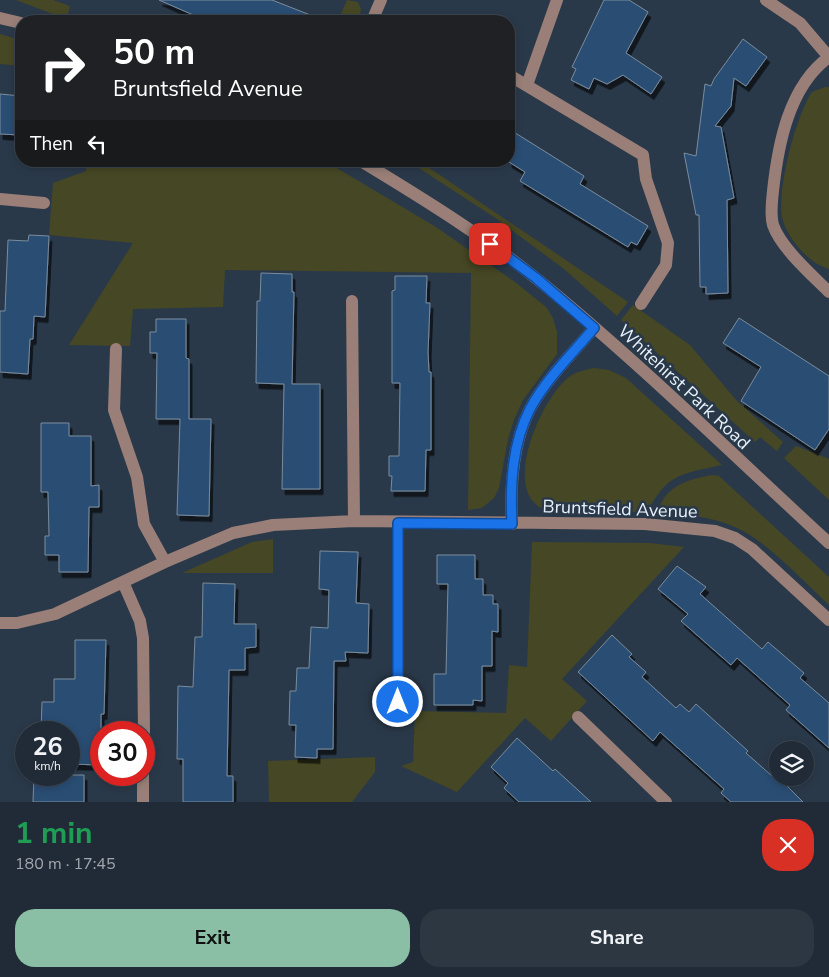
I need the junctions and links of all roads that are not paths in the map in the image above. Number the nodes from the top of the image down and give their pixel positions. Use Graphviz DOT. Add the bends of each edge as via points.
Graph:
graph roads {
  1 [pos="381,0"];
  2 [pos="557,0"];
  3 [pos="766,0"];
  4 [pos="375,15"];
  5 [pos="0,18"];
  6 [pos="15,22"];
  7 [pos="829,57"];
  8 [pos="515,78"];
  9 [pos="527,84"];
  10 [pos="371,167"];
  11 [pos="0,199"];
  12 [pos="44,203"];
  13 [pos="829,292"];
  14 [pos="352,301"];
  15 [pos="641,304"];
  16 [pos="594,328"];
  17 [pos="116,349"];
  18 [pos="354,521"];
  19 [pos="398,523"];
  20 [pos="512,524"];
  21 [pos="829,543"];
  22 [pos="166,562"];
  23 [pos="123,582"];
  24 [pos="829,620"];
  25 [pos="0,624"];
  26 [pos="578,717"];
  27 [pos="398,720"];
  28 [pos="144,721"];
  29 [pos="143,786"];
  30 [pos="143,802"];
  31 [pos="666,802"];
  1 -- 4 [label="street"];
  2 -- 9 [label="street"];
  3 -- 7 [label="street" via="800,23"];
  5 -- 6 [label="street"];
  7 -- 13 [label="street" via="818,64 790,111 782,134 771,216 777,234"];
  8 -- 9 [label="street"];
  9 -- 15 [label="street" via="643,155 646,179 668,243 666,265"];
  10 -- 16 [label="street, Whitehirst Park Road" via="459,221 536,278"];
  11 -- 12 [label="street"];
  14 -- 18 [label="street"];
  16 -- 20 [label="street" via="545,387 521,430 513,472"];
  16 -- 21 [label="street, Whitehirst Park Road"];
  17 -- 22 [label="street" via="114,410 137,477 144,524"];
  18 -- 19 [label="street, Bruntsfield Avenue"];
  18 -- 22 [label="street, Bruntsfield Avenue" via="274,525 241,531"];
  19 -- 20 [label="street, Bruntsfield Avenue"];
  19 -- 27 [label="street"];
  20 -- 24 [label="street, Bruntsfield Avenue" via="675,526 715,531 752,549"];
  22 -- 23 [label="street, Bruntsfield Avenue"];
  23 -- 25 [label="street, Bruntsfield Avenue" via="55,614"];
  23 -- 28 [label="street" via="140,621 143,638"];
  26 -- 31 [label="street"];
  29 -- 30 [label="street"];
}
